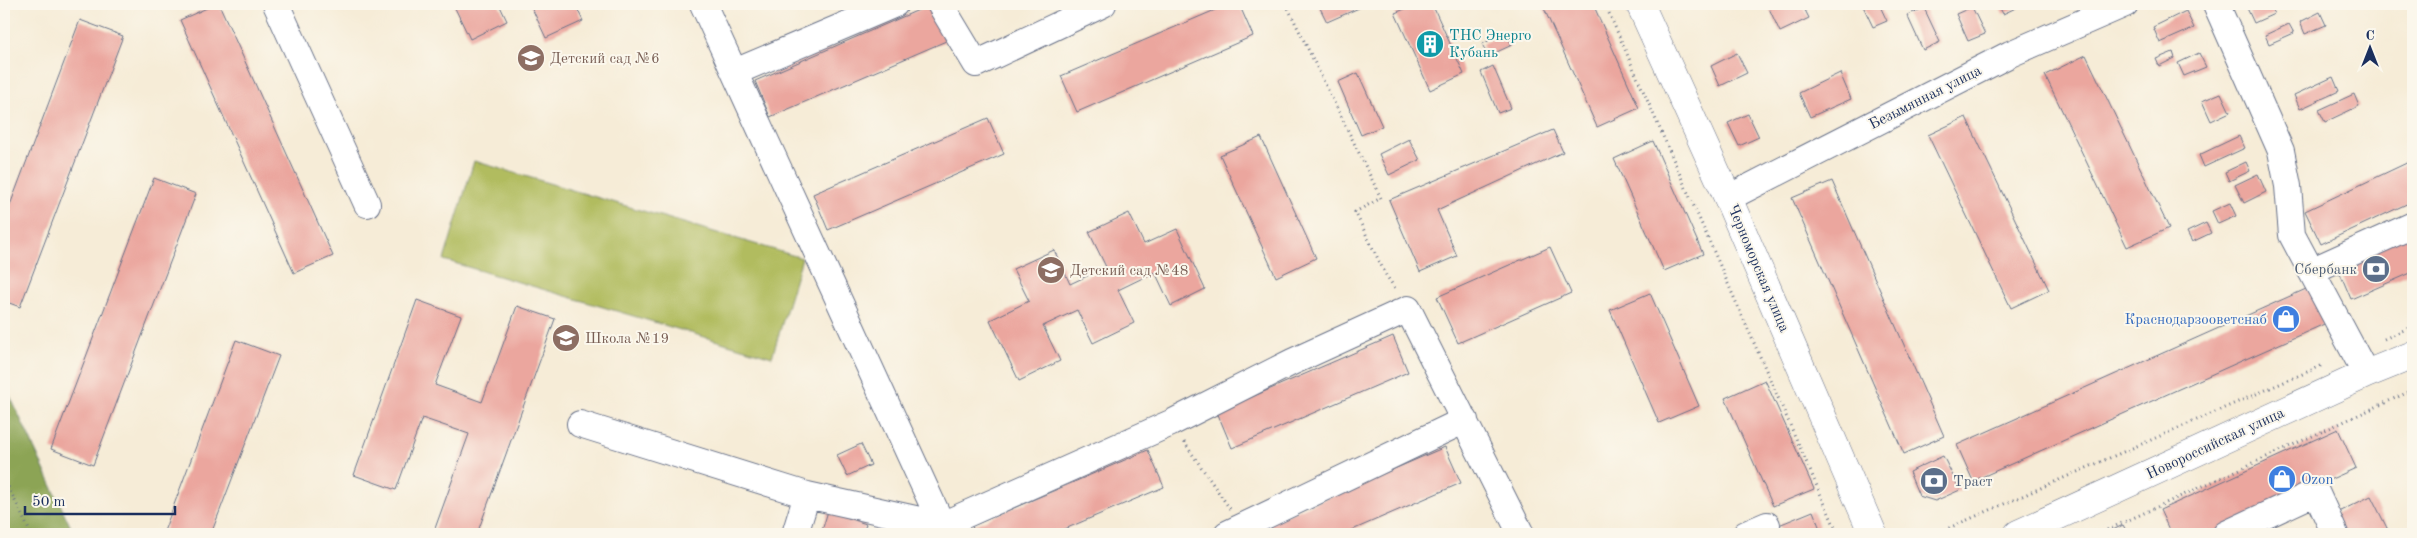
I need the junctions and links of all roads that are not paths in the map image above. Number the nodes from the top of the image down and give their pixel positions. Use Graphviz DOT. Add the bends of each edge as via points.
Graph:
graph roads {
  1 [pos="276,4"];
  2 [pos="703,4"];
  3 [pos="895,4"];
  4 [pos="940,4"];
  5 [pos="1103,4"];
  6 [pos="1640,4"];
  7 [pos="2125,4"];
  8 [pos="2216,4"];
  9 [pos="735,72"];
  10 [pos="1728,198"];
  11 [pos="366,204"];
  12 [pos="2413,225"];
  13 [pos="2311,271"];
  14 [pos="2413,355"];
  15 [pos="2360,363"];
  16 [pos="1466,420"];
  17 [pos="580,424"];
  18 [pos="807,495"];
  19 [pos="944,530"];
  20 [pos="1234,530"];
  21 [pos="2230,533"];
  22 [pos="795,534"];
  23 [pos="1521,534"];
  24 [pos="1873,534"];
  25 [pos="2018,534"];
  26 [pos="2335,534"];
  1 -- 11 [label="lane"];
  2 -- 9 [label="lane"];
  3 -- 9 [label="lane"];
  4 -- 5 [label="lane" via="976,64"];
  6 -- 10 [label="main road, Черноморская улица"];
  7 -- 10 [label="lane, Безымянная улица" via="2010,54"];
  8 -- 13 [label="lane" via="2281,151 2292,235"];
  9 -- 19 [label="lane"];
  10 -- 24 [label="main road, Черноморская улица"];
  12 -- 13 [label="lane"];
  13 -- 15 [label="lane"];
  14 -- 15 [label="main road, Новороссийская улица"];
  15 -- 25 [label="main road, Новороссийская улица"];
  16 -- 19 [label="lane" via="1408,309"];
  16 -- 20 [label="lane"];
  16 -- 23 [label="lane"];
  17 -- 18 [label="lane"];
  18 -- 19 [label="lane"];
  18 -- 22 [label="lane"];
  21 -- 26 [label="lane" via="2316,492"];
}
